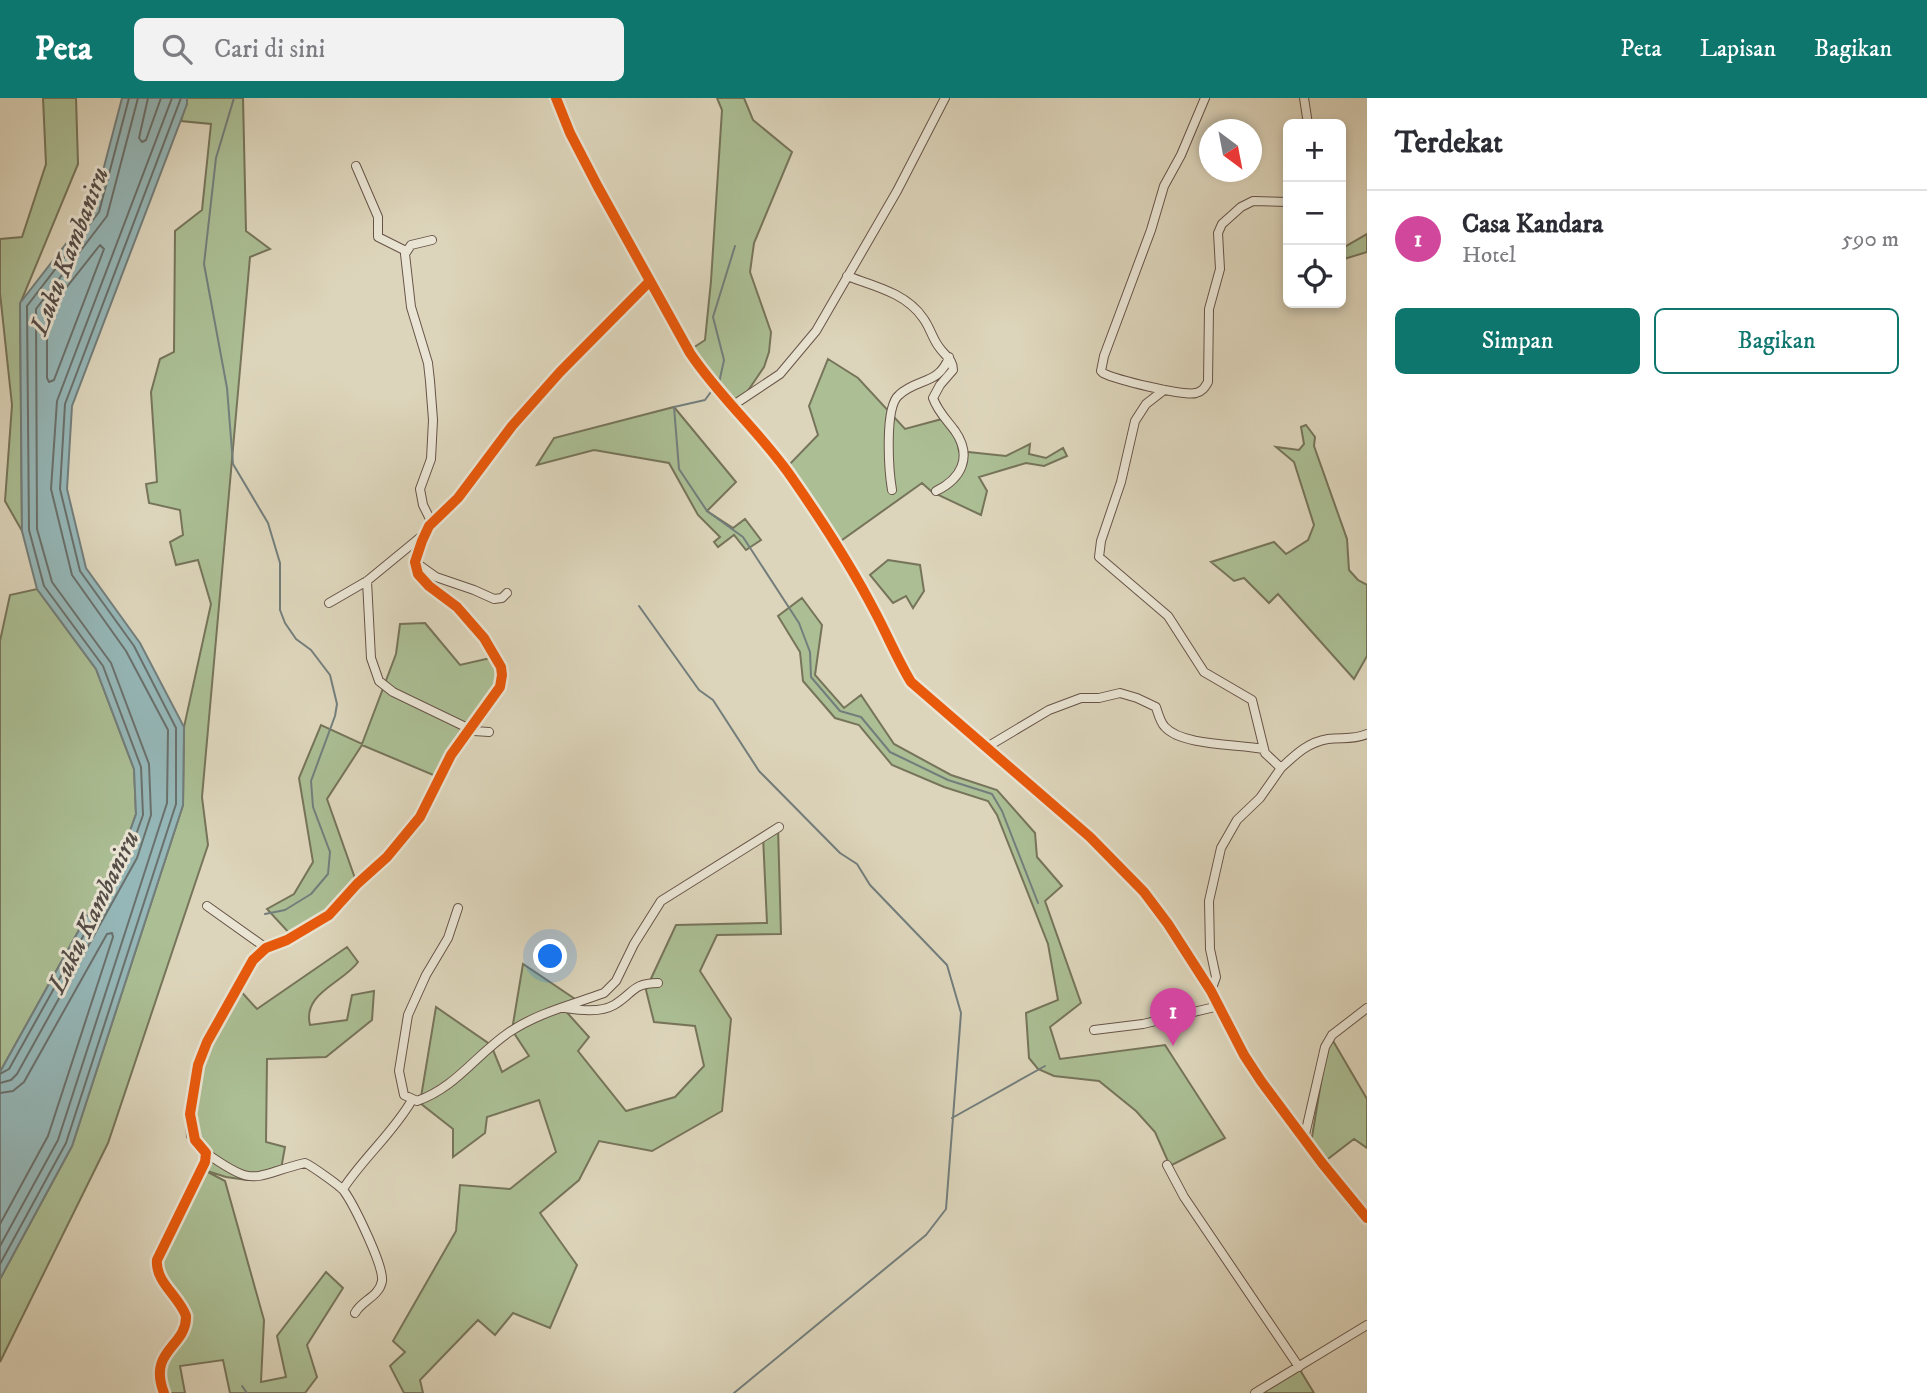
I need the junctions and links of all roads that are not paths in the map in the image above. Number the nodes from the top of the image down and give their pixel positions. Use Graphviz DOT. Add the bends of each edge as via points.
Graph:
graph roads {
  1 [pos="556,98"];
  2 [pos="945,98"];
  3 [pos="1205,98"];
  4 [pos="1304,98"];
  5 [pos="1307,119"];
  6 [pos="356,166"];
  7 [pos="1283,202"];
  8 [pos="432,240"];
  9 [pos="406,251"];
  10 [pos="847,276"];
  11 [pos="650,281"];
  12 [pos="949,358"];
  13 [pos="1164,390"];
  14 [pos="732,406"];
  15 [pos="892,490"];
  16 [pos="936,491"];
  17 [pos="432,523"];
  18 [pos="426,533"];
  19 [pos="415,562"];
  20 [pos="367,581"];
  21 [pos="507,593"];
  22 [pos="329,603"];
  23 [pos="468,728"];
  24 [pos="489,732"];
  25 [pos="1367,734"];
  26 [pos="986,747"];
  27 [pos="1264,749"];
  28 [pos="1280,768"];
  29 [pos="779,827"];
  30 [pos="207,906"];
  31 [pos="458,908"];
  32 [pos="266,948"];
  33 [pos="658,983"];
  34 [pos="1211,991"];
  35 [pos="1219,1006"];
  36 [pos="561,1008"];
  37 [pos="1367,1008"];
  38 [pos="1094,1031"];
  39 [pos="412,1100"];
  40 [pos="1304,1139"];
  41 [pos="206,1153"];
  42 [pos="1167,1165"];
  43 [pos="343,1189"];
  44 [pos="1367,1218"];
  45 [pos="355,1313"];
  46 [pos="1367,1325"];
  47 [pos="1299,1367"];
  48 [pos="164,1393"];
  49 [pos="1255,1393"];
  1 -- 11 [label="street" via="570,133"];
  2 -- 10 [label="street"];
  3 -- 13 [label="street" via="1164,186 1101,371"];
  4 -- 5 [label="street"];
  6 -- 9 [label="street" via="376,213 378,237"];
  7 -- 13 [label="street" via="1253,201 1222,224 1218,233 1220,269 1209,309 1208,382 1200,392"];
  8 -- 9 [label="street" via="411,245"];
  9 -- 17 [label="street" via="407,283 430,381 430,459 420,489"];
  10 -- 12 [label="street" via="904,300 922,315"];
  10 -- 14 [label="street" via="816,331 791,363"];
  11 -- 14 [label="street" via="690,353"];
  11 -- 17 [label="street" via="560,372 458,498"];
  12 -- 15 [label="street" via="941,373 894,401 887,462"];
  12 -- 16 [label="street" via="953,370 933,398 960,442 962,467 951,483"];
  13 -- 27 [label="street" via="1135,421 1099,557 1168,615 1204,672 1252,700"];
  14 -- 26 [label="street" via="790,474 831,535 911,682"];
  17 -- 18 [label="street"];
  18 -- 19 [label="street"];
  18 -- 20 [label="street"];
  19 -- 21 [label="street" via="436,578 494,599"];
  19 -- 23 [label="street" via="424,581 473,623 501,667 500,687"];
  20 -- 22 [label="street"];
  20 -- 23 [label="street" via="371,658 379,681"];
  23 -- 24 [label="street"];
  23 -- 32 [label="street" via="421,817 387,857 329,915"];
  25 -- 28 [label="street" via="1318,741"];
  26 -- 27 [label="street" via="1074,699 1119,694 1156,707 1166,729 1174,734"];
  26 -- 34 [label="street" via="1090,837 1144,892"];
  27 -- 28 [label="street"];
  28 -- 34 [label="street" via="1265,792 1237,820 1221,848 1209,901 1216,977"];
  29 -- 36 [label="street" via="661,901 611,987"];
  30 -- 32 [label="street"];
  31 -- 39 [label="street" via="448,938 408,1015 399,1071 404,1095"];
  32 -- 41 [label="street" via="253,960 198,1065 190,1114 195,1140"];
  33 -- 36 [label="street" via="637,986 608,1008"];
  34 -- 35 [label="street"];
  35 -- 38 [label="street"];
  35 -- 40 [label="street" via="1256,1072"];
  36 -- 39 [label="street" via="509,1032 444,1089"];
  37 -- 40 [label="street" via="1332,1035 1325,1047"];
  39 -- 43 [label="street"];
  40 -- 44 [label="street"];
  41 -- 43 [label="street" via="230,1170 257,1178 305,1163"];
  41 -- 48 [label="street" via="156,1260 158,1274 186,1316 181,1332 161,1360"];
  42 -- 47 [label="street"];
  43 -- 45 [label="street" via="382,1269 377,1294"];
  46 -- 47 [label="street"];
  47 -- 49 [label="street"];
}
